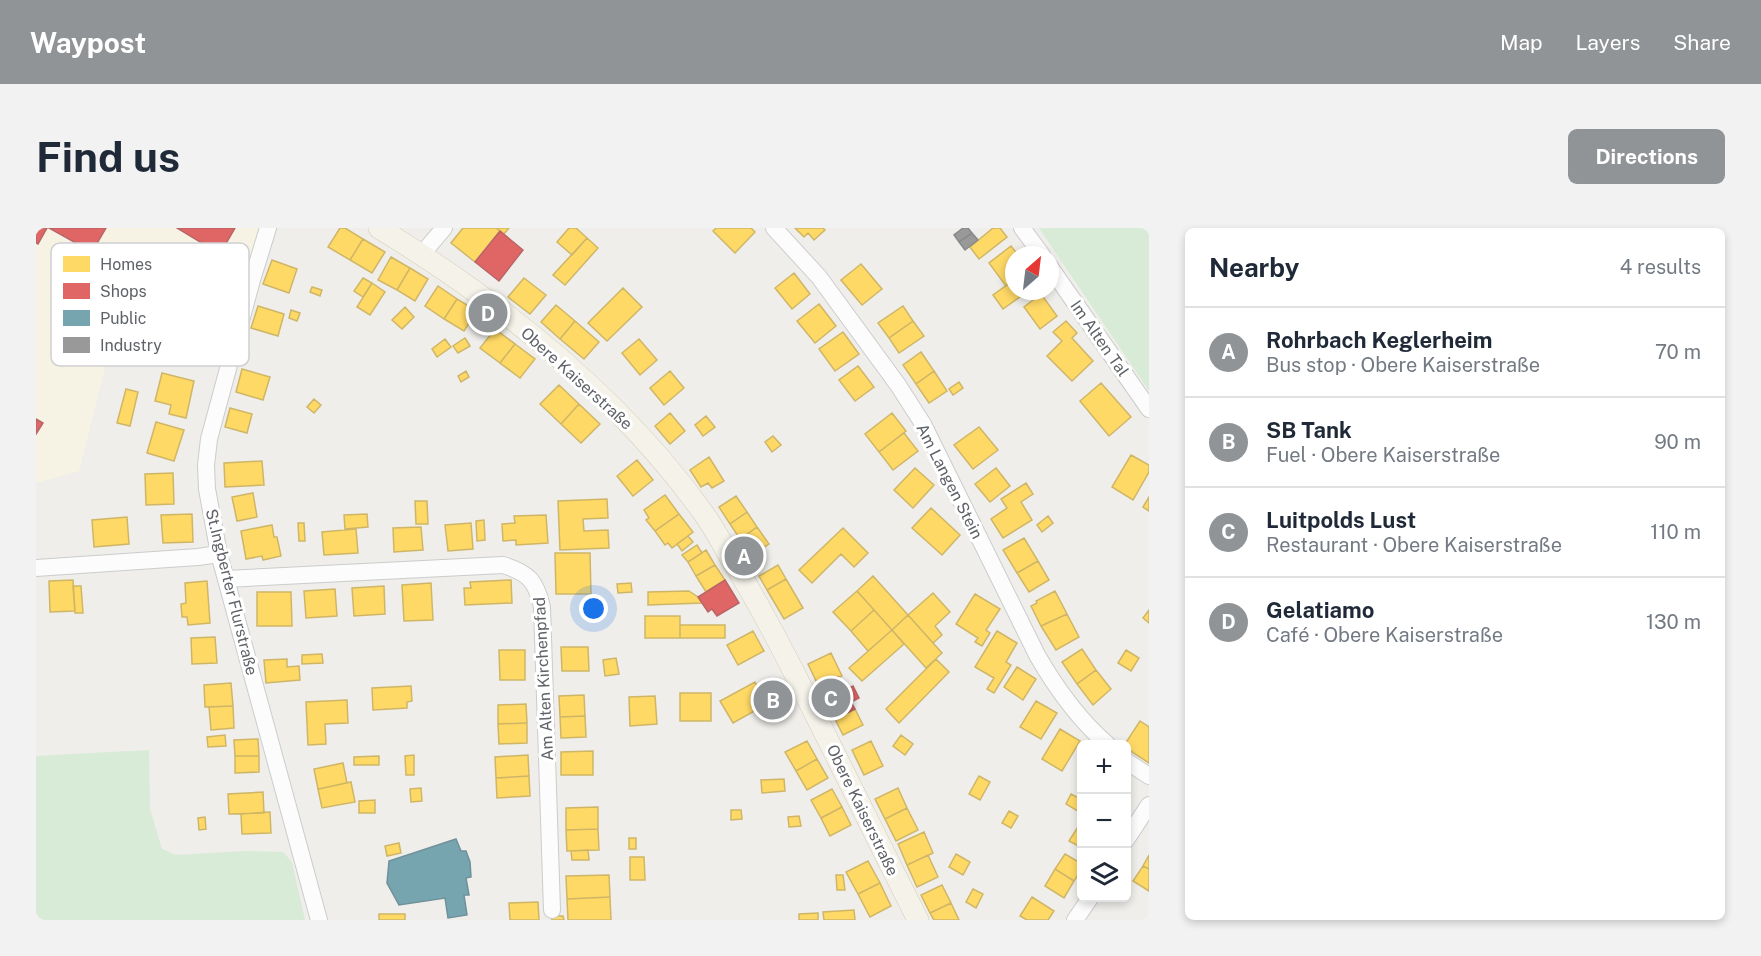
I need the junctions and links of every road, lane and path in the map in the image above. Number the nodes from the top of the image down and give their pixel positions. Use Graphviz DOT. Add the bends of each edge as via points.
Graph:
graph roads {
  1 [pos="268,228"];
  2 [pos="379,228"];
  3 [pos="444,228"];
  4 [pos="774,228"];
  5 [pos="1022,228"];
  6 [pos="1035,246"];
  7 [pos="422,254"];
  8 [pos="1059,280"];
  9 [pos="249,291"];
  10 [pos="229,366"];
  11 [pos="1149,409"];
  12 [pos="219,554"];
  13 [pos="36,568"];
  14 [pos="226,579"];
  15 [pos="1103,740"];
  16 [pos="1131,764"];
  17 [pos="1149,776"];
  18 [pos="1149,805"];
  19 [pos="1131,832"];
  20 [pos="1087,902"];
  21 [pos="552,910"];
  22 [pos="319,920"];
  23 [pos="918,920"];
  24 [pos="1076,920"];
  1 -- 9 [label="street, St.Ingberter Flurstraße"];
  2 -- 7 [label="main road, Obere Kaiserstraße"];
  3 -- 7 [label="street"];
  4 -- 15 [label="street, Am Langen Stein" via="819,277 898,385 928,435 1037,655 1074,711"];
  5 -- 6 [label="street"];
  7 -- 23 [label="main road, Obere Kaiserstraße" via="526,330 609,403 653,449 705,515 784,651"];
  8 -- 11 [label="street, Im Alten Tal"];
  10 -- 12 [label="street, St.Ingberter Flurstraße" via="206,465"];
  12 -- 13 [label="street"];
  12 -- 14 [label="street, St.Ingberter Flurstraße"];
  14 -- 21 [label="street, Am Alten Kirchenpfad" via="503,565 529,577 538,589 542,607"];
  14 -- 22 [label="street, St.Ingberter Flurstraße"];
  16 -- 17 [label="street"];
  18 -- 19 [label="street"];
  20 -- 24 [label="street"];
}
